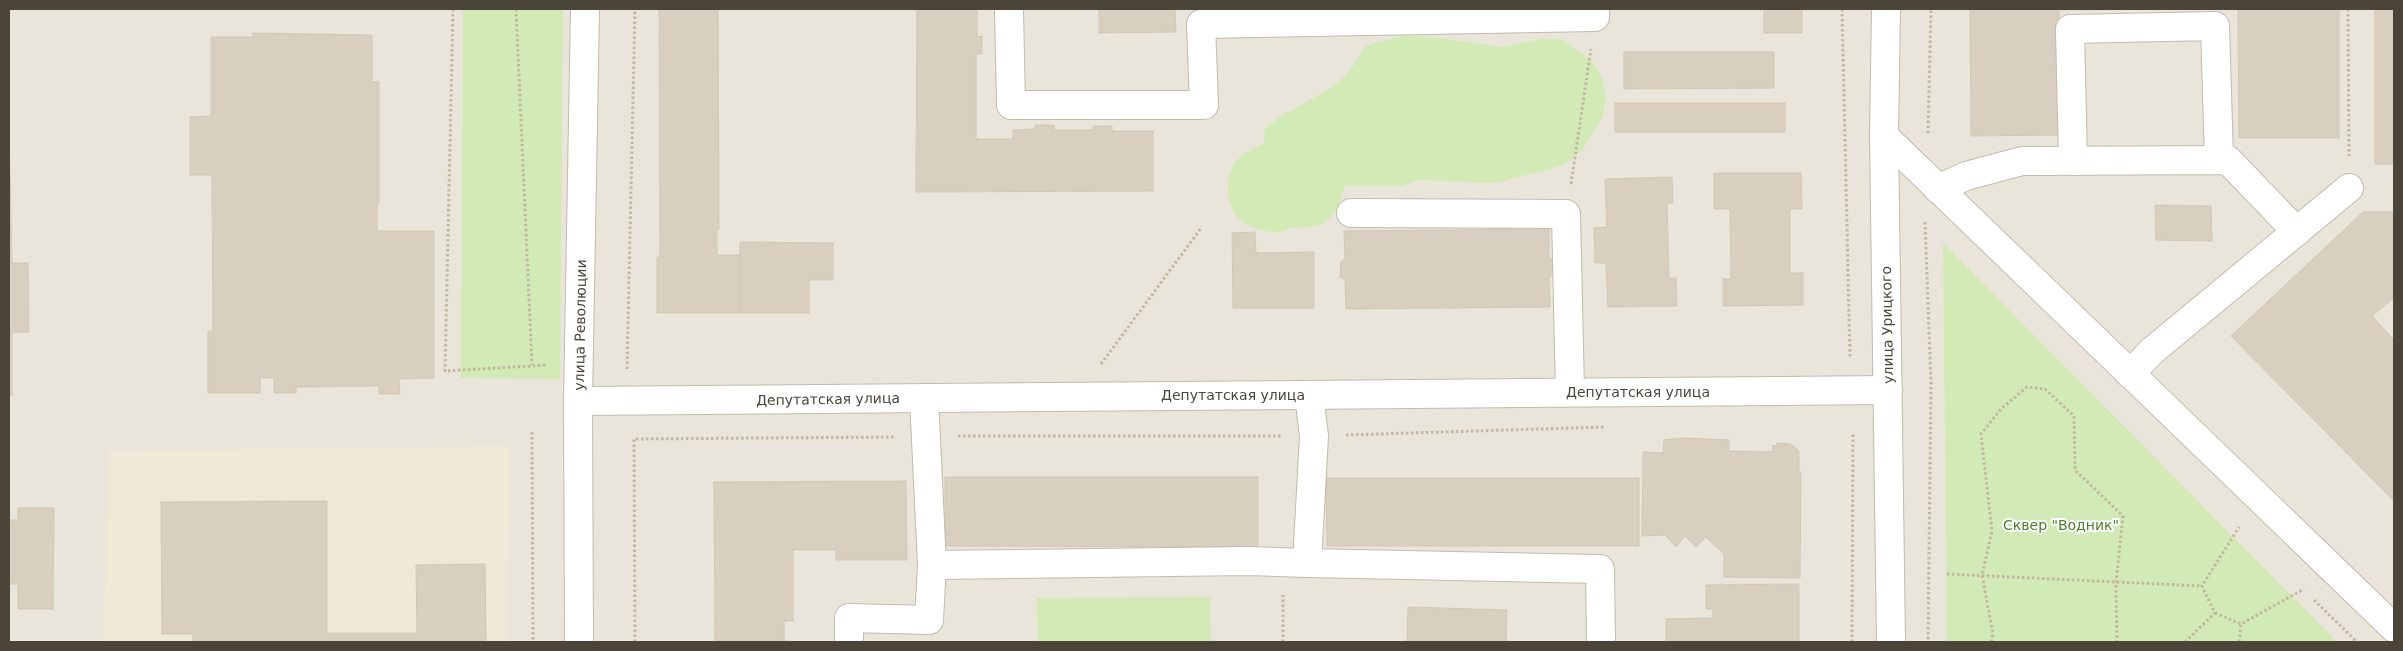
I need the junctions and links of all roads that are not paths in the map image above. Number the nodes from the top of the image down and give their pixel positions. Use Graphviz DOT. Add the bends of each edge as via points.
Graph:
graph roads {
  1 [pos="585,9"];
  2 [pos="1009,9"];
  3 [pos="1886,9"];
  4 [pos="1595,13"];
  5 [pos="1884,136"];
  6 [pos="2219,159"];
  7 [pos="2073,161"];
  8 [pos="2349,188"];
  9 [pos="1938,189"];
  10 [pos="1352,213"];
  11 [pos="2296,232"];
  12 [pos="2130,374"];
  13 [pos="1888,390"];
  14 [pos="1570,392"];
  15 [pos="1309,395"];
  16 [pos="924,398"];
  17 [pos="578,401"];
  18 [pos="1295,563"];
  19 [pos="932,565"];
  20 [pos="2394,628"];
  21 [pos="578,642"];
  22 [pos="848,642"];
  23 [pos="1601,642"];
  24 [pos="1891,642"];
  1 -- 17 [label="street, улица Революции"];
  2 -- 4 [label="street" via="1011,105 1204,104 1201,24"];
  3 -- 5 [label="street, улица Урицкого"];
  5 -- 9 [label="street"];
  5 -- 13 [label="street, улица Урицкого"];
  6 -- 7 [label="street"];
  6 -- 7 [label="street" via="2216,26 2070,29"];
  6 -- 11 [label="street" via="2228,160"];
  7 -- 9 [label="street" via="2022,161 1966,176"];
  8 -- 11 [label="street"];
  9 -- 12 [label="street"];
  10 -- 14 [label="street" via="1566,214"];
  11 -- 12 [label="street" via="2152,351"];
  12 -- 20 [label="street"];
  13 -- 14 [label="street, Депутатская улица"];
  13 -- 24 [label="street, улица Урицкого"];
  14 -- 15 [label="street, Депутатская улица"];
  15 -- 16 [label="street, Депутатская улица"];
  15 -- 18 [label="street" via="1314,436"];
  16 -- 17 [label="street, Депутатская улица"];
  16 -- 19 [label="street"];
  17 -- 21 [label="street, улица Революции"];
  18 -- 19 [label="street"];
  18 -- 23 [label="street" via="1600,569"];
  19 -- 22 [label="street" via="929,620 849,618"];
}
